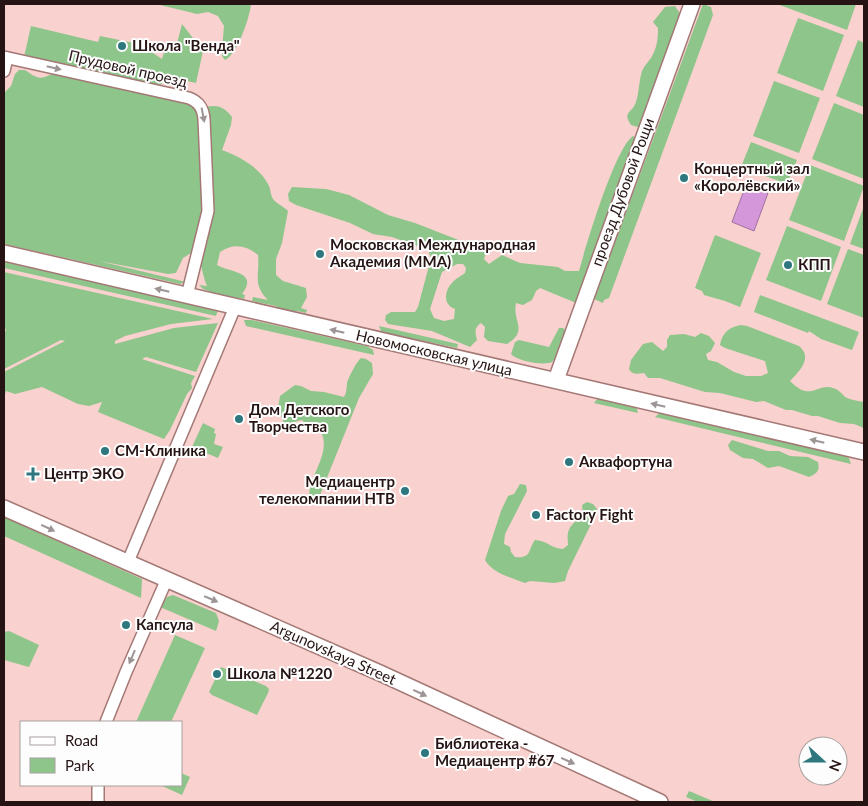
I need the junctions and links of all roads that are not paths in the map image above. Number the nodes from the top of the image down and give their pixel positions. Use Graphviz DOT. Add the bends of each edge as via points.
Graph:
graph roads {
  1 [pos="692,4"];
  2 [pos="5,57"];
  3 [pos="4,71"];
  4 [pos="4,253"];
  5 [pos="188,296"];
  6 [pos="235,307"];
  7 [pos="556,380"];
  8 [pos="864,452"];
  9 [pos="4,508"];
  10 [pos="127,564"];
  11 [pos="166,581"];
  12 [pos="106,721"];
  13 [pos="98,786"];
  14 [pos="98,802"];
  15 [pos="660,802"];
  1 -- 7 [label="main road, проезд Дубовой Рощи"];
  2 -- 3 [label="street"];
  2 -- 5 [label="street, Прудовой проезд, one-way" via="190,98 201,106 208,210"];
  5 -- 4 [label="main road, Новомосковская улица, one-way"];
  5 -- 6 [label="main road, Новомосковская улица"];
  7 -- 6 [label="main road, Новомосковская улица, one-way"];
  6 -- 10 [label="street"];
  8 -- 7 [label="main road, Новомосковская улица, one-way"];
  9 -- 10 [label="main road, Argunovskaya Street, one-way"];
  10 -- 11 [label="main road, Argunovskaya Street"];
  11 -- 12 [label="street, one-way"];
  11 -- 15 [label="main road, Argunovskaya Street, one-way" via="380,673"];
  13 -- 14 [label="street"];
}
